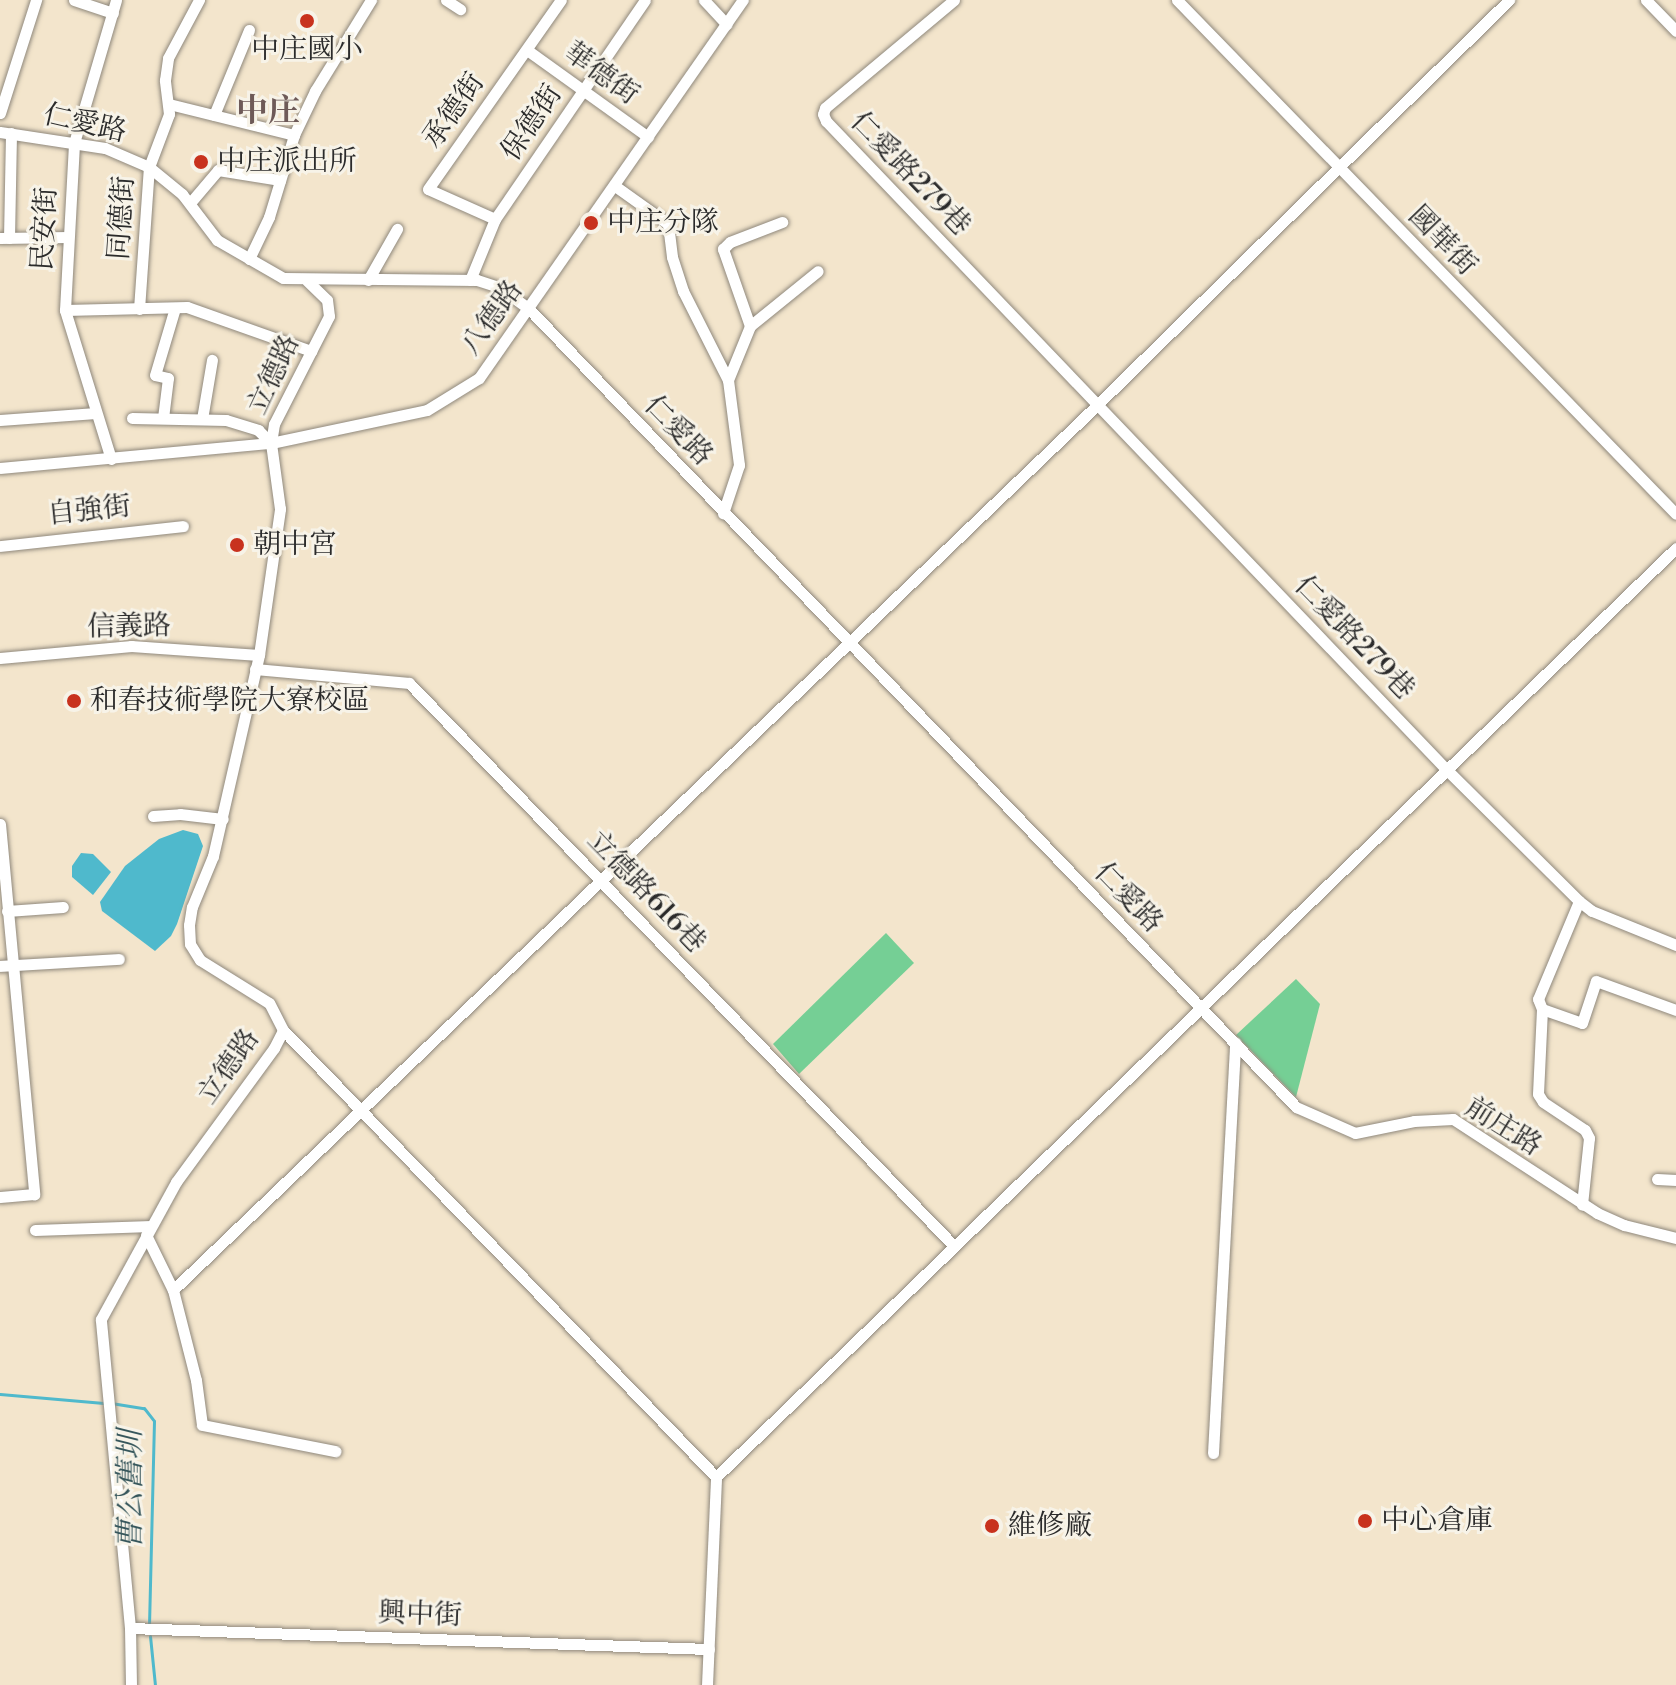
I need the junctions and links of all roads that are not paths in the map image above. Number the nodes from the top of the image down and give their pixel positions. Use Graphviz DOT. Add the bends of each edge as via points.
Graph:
graph roads {
  1 [pos="36,0"];
  2 [pos="74,0"];
  3 [pos="116,0"];
  4 [pos="199,0"];
  5 [pos="371,0"];
  6 [pos="446,0"];
  7 [pos="561,0"];
  8 [pos="645,0"];
  9 [pos="704,0"];
  10 [pos="743,0"];
  11 [pos="954,0"];
  12 [pos="1177,0"];
  13 [pos="1509,0"];
  14 [pos="1646,0"];
  15 [pos="460,9"];
  16 [pos="113,13"];
  17 [pos="726,24"];
  18 [pos="249,30"];
  19 [pos="1676,31"];
  20 [pos="527,50"];
  21 [pos="583,91"];
  22 [pos="169,104"];
  23 [pos="0,113"];
  24 [pos="214,115"];
  25 [pos="5,133"];
  26 [pos="294,135"];
  27 [pos="648,137"];
  28 [pos="74,143"];
  29 [pos="149,167"];
  30 [pos="1337,168"];
  31 [pos="280,180"];
  32 [pos="615,186"];
  33 [pos="190,203"];
  34 [pos="495,219"];
  35 [pos="782,222"];
  36 [pos="397,229"];
  37 [pos="68,237"];
  38 [pos="5,238"];
  39 [pos="249,259"];
  40 [pos="818,271"];
  41 [pos="368,280"];
  42 [pos="470,280"];
  43 [pos="307,281"];
  44 [pos="175,308"];
  45 [pos="139,309"];
  46 [pos="529,309"];
  47 [pos="65,310"];
  48 [pos="750,326"];
  49 [pos="311,351"];
  50 [pos="212,360"];
  51 [pos="728,380"];
  52 [pos="1097,405"];
  53 [pos="96,413"];
  54 [pos="132,418"];
  55 [pos="163,418"];
  56 [pos="202,419"];
  57 [pos="0,420"];
  58 [pos="271,443"];
  59 [pos="111,459"];
  60 [pos="0,468"];
  61 [pos="723,513"];
  62 [pos="1676,514"];
  63 [pos="183,526"];
  64 [pos="0,546"];
  65 [pos="1676,548"];
  66 [pos="849,642"];
  67 [pos="259,655"];
  68 [pos="0,658"];
  69 [pos="255,669"];
  70 [pos="1445,768"];
  71 [pos="153,816"];
  72 [pos="223,819"];
  73 [pos="0,824"];
  74 [pos="601,880"];
  75 [pos="1579,901"];
  76 [pos="63,907"];
  77 [pos="7,911"];
  78 [pos="1676,945"];
  79 [pos="119,959"];
  80 [pos="6,966"];
  81 [pos="1200,1008"];
  82 [pos="1542,1009"];
  83 [pos="1676,1010"];
  84 [pos="283,1030"];
  85 [pos="1235,1043"];
  86 [pos="361,1112"];
  87 [pos="1657,1179"];
  88 [pos="1676,1180"];
  89 [pos="0,1197"];
  90 [pos="1582,1205"];
  91 [pos="35,1230"];
  92 [pos="149,1230"];
  93 [pos="1676,1238"];
  94 [pos="954,1246"];
  95 [pos="173,1290"];
  96 [pos="335,1451"];
  97 [pos="1213,1453"];
  98 [pos="716,1477"];
  99 [pos="130,1628"];
  100 [pos="709,1649"];
  101 [pos="131,1685"];
  102 [pos="707,1685"];
  1 -- 23 [label="street"];
  2 -- 16 [label="street"];
  3 -- 16 [label="street, 民安街"];
  4 -- 22 [label="street, 同德街" via="168,58"];
  5 -- 26 [label="street"];
  6 -- 15 [label="street"];
  7 -- 20 [label="street, 承德街"];
  8 -- 21 [label="street, 保德街"];
  9 -- 17 [label="street"];
  10 -- 17 [label="street, 八德路"];
  11 -- 52 [label="street, 仁愛路279巷" via="823,114"];
  12 -- 30 [label="street, 國華街"];
  13 -- 30 [label="street"];
  14 -- 19 [label="street"];
  16 -- 28 [label="street, 民安街"];
  17 -- 27 [label="street, 八德路"];
  18 -- 24 [label="street"];
  20 -- 21 [label="street, 華德街"];
  20 -- 34 [label="street, 承德街" via="428,189"];
  21 -- 27 [label="street, 華德街"];
  21 -- 34 [label="street, 保德街"];
  22 -- 24 [label="street"];
  22 -- 29 [label="street, 同德街"];
  24 -- 26 [label="street"];
  25 -- 28 [label="street, 仁愛路"];
  25 -- 38 [label="street"];
  26 -- 31 [label="street"];
  27 -- 32 [label="street, 八德路"];
  28 -- 29 [label="street, 仁愛路" via="105,148"];
  28 -- 37 [label="street, 民安街"];
  29 -- 33 [label="street, 仁愛路"];
  29 -- 45 [label="street, 同德街"];
  30 -- 52 [label="street"];
  30 -- 62 [label="street, 國華街"];
  31 -- 33 [label="street" via="218,170"];
  31 -- 39 [label="street"];
  32 -- 46 [label="street, 八德路"];
  32 -- 51 [label="street" via="668,224 683,291"];
  33 -- 39 [label="street, 仁愛路" via="217,240"];
  34 -- 42 [label="street, 保德街"];
  35 -- 48 [label="street" via="723,249"];
  36 -- 41 [label="street"];
  37 -- 38 [label="street"];
  37 -- 47 [label="street, 民安街"];
  39 -- 43 [label="street, 仁愛路" via="283,278"];
  40 -- 48 [label="street"];
  41 -- 42 [label="street, 仁愛路"];
  41 -- 43 [label="street, 仁愛路"];
  42 -- 46 [label="street, 仁愛路" via="499,287"];
  43 -- 49 [label="street, 立德路" via="327,300 329,316"];
  44 -- 45 [label="street"];
  44 -- 49 [label="street" via="187,307"];
  44 -- 55 [label="street" via="155,375 168,378"];
  45 -- 47 [label="street"];
  46 -- 58 [label="street, 八德路" via="479,378 427,410"];
  46 -- 61 [label="street, 仁愛路"];
  47 -- 53 [label="street, 民安街"];
  48 -- 51 [label="street"];
  49 -- 58 [label="street, 立德路" via="274,424"];
  50 -- 56 [label="street"];
  51 -- 61 [label="street" via="739,465"];
  52 -- 66 [label="street"];
  52 -- 70 [label="street, 仁愛路279巷"];
  53 -- 57 [label="street"];
  53 -- 59 [label="street, 民安街"];
  54 -- 55 [label="street"];
  55 -- 56 [label="street"];
  56 -- 58 [label="street" via="258,430"];
  58 -- 59 [label="street, 八德路"];
  58 -- 67 [label="street, 立德路" via="280,509"];
  59 -- 60 [label="street, 八德路"];
  61 -- 66 [label="street, 仁愛路"];
  63 -- 64 [label="street, 自強街"];
  65 -- 70 [label="street"];
  66 -- 74 [label="street"];
  66 -- 81 [label="street, 仁愛路"];
  67 -- 68 [label="street, 信義路" via="131,646"];
  67 -- 69 [label="street, 立德路"];
  69 -- 72 [label="street, 立德路"];
  69 -- 74 [label="street, 立德路616巷" via="409,683"];
  70 -- 75 [label="street, 仁愛路279巷"];
  70 -- 81 [label="street"];
  71 -- 72 [label="street"];
  72 -- 84 [label="street, 立德路" via="192,907 190,944 208,966 269,1003"];
  73 -- 77 [label="street"];
  74 -- 86 [label="street"];
  74 -- 94 [label="street, 立德路616巷"];
  75 -- 78 [label="street, 仁愛路279巷"];
  75 -- 82 [label="street, 前庄路" via="1538,999"];
  76 -- 77 [label="street"];
  77 -- 80 [label="street"];
  79 -- 80 [label="street"];
  80 -- 89 [label="street" via="34,1194"];
  81 -- 85 [label="street, 前庄路"];
  81 -- 94 [label="street"];
  82 -- 83 [label="street" via="1582,1023 1596,981"];
  82 -- 90 [label="street, 前庄路" via="1538,1094 1589,1138"];
  84 -- 86 [label="street"];
  84 -- 92 [label="street, 立德路" via="176,1182"];
  85 -- 90 [label="street, 前庄路" via="1285,1098 1316,1117 1355,1133 1453,1119"];
  85 -- 97 [label="street"];
  86 -- 95 [label="street"];
  86 -- 98 [label="street"];
  87 -- 88 [label="street"];
  90 -- 93 [label="street, 前庄路" via="1624,1225"];
  91 -- 92 [label="street"];
  92 -- 95 [label="street"];
  92 -- 99 [label="street, 立德路" via="101,1319"];
  94 -- 98 [label="street"];
  95 -- 96 [label="street" via="202,1425"];
  98 -- 100 [label="street"];
  99 -- 100 [label="street, 興中街"];
  99 -- 101 [label="street, 立德路"];
  100 -- 102 [label="street"];
}
